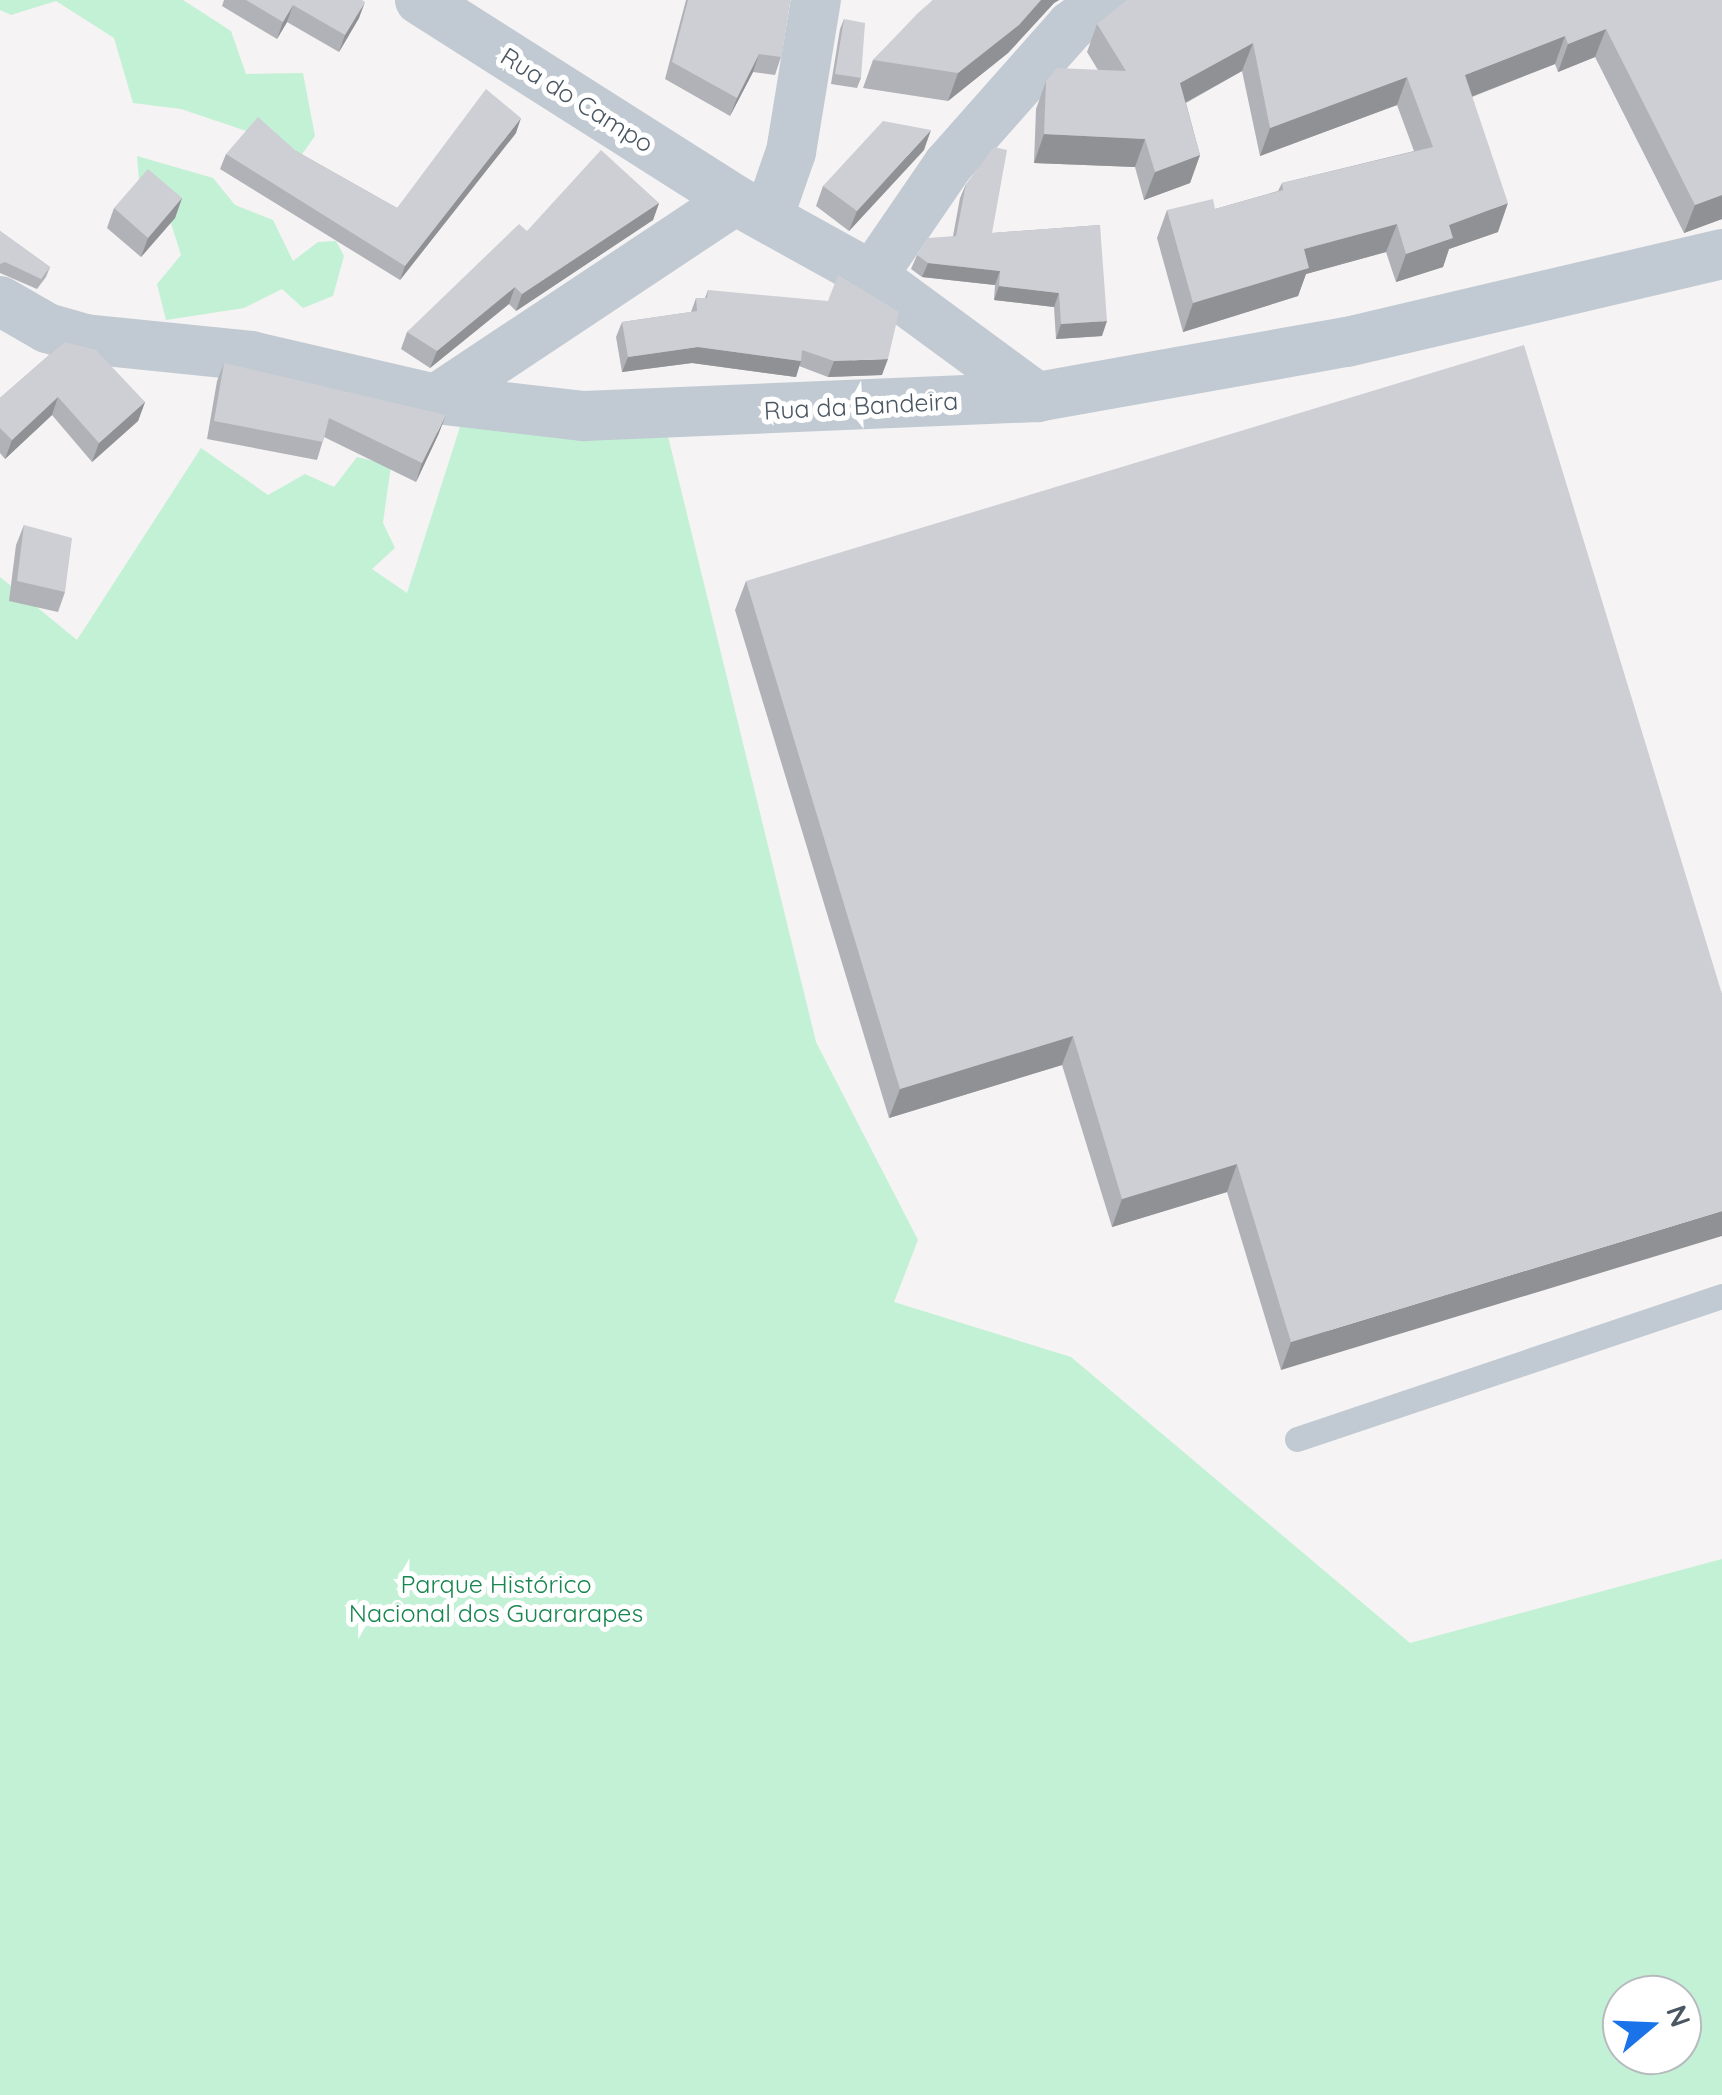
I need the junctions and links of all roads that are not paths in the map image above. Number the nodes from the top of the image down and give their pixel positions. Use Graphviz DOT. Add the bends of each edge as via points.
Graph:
graph roads {
  1 [pos="420,0"];
  2 [pos="816,0"];
  3 [pos="1106,0"];
  4 [pos="752,208"];
  5 [pos="1722,254"];
  6 [pos="872,276"];
  7 [pos="0,301"];
  8 [pos="1037,397"];
  9 [pos="436,399"];
  10 [pos="1722,1296"];
  11 [pos="1297,1440"];
  1 -- 4 [label="street, Rua do Campo"];
  2 -- 4 [label="street" via="792,152"];
  3 -- 6 [label="street" via="1071,26 948,165"];
  4 -- 6 [label="street, Rua do Campo"];
  4 -- 9 [label="street"];
  5 -- 8 [label="street, Rua da Bandeira" via="1347,342"];
  6 -- 8 [label="street, Rua do Campo"];
  7 -- 9 [label="street, Rua da Bandeira" via="47,328 85,339 251,356"];
  8 -- 9 [label="street, Rua da Bandeira" via="584,416"];
  10 -- 11 [label="lane"];
}
